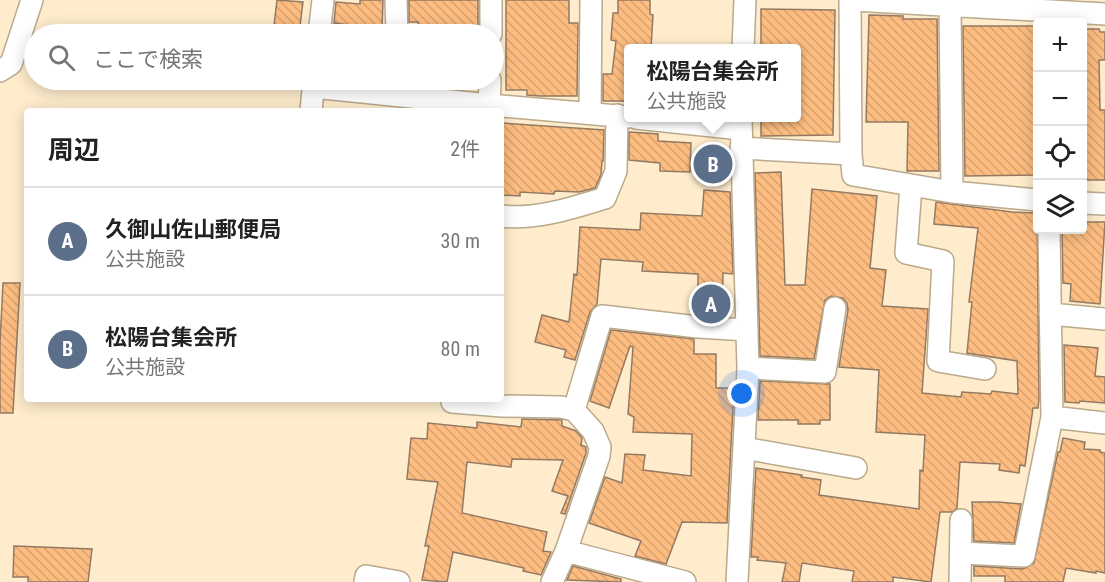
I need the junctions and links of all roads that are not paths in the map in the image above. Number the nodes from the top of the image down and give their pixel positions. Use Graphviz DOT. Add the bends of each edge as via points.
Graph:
graph roads {
  1 [pos="32,0"];
  2 [pos="323,0"];
  3 [pos="396,0"];
  4 [pos="491,0"];
  5 [pos="591,0"];
  6 [pos="745,0"];
  7 [pos="851,0"];
  8 [pos="950,6"];
  9 [pos="1105,14"];
  10 [pos="1052,17"];
  11 [pos="24,24"];
  12 [pos="24,24"];
  13 [pos="320,24"];
  14 [pos="396,24"];
  15 [pos="491,24"];
  16 [pos="744,44"];
  17 [pos="0,71"];
  18 [pos="313,90"];
  19 [pos="407,90"];
  20 [pos="490,90"];
  21 [pos="311,108"];
  22 [pos="490,108"];
  23 [pos="504,109"];
  24 [pos="590,113"];
  25 [pos="624,116"];
  26 [pos="627,122"];
  27 [pos="670,122"];
  28 [pos="741,132"];
  29 [pos="851,154"];
  30 [pos="911,186"];
  31 [pos="952,192"];
  32 [pos="1033,200"];
  33 [pos="1087,203"];
  34 [pos="1105,204"];
  35 [pos="504,217"];
  36 [pos="1049,234"];
  37 [pos="835,308"];
  38 [pos="1050,314"];
  39 [pos="1105,319"];
  40 [pos="747,330"];
  41 [pos="748,368"];
  42 [pos="985,369"];
  43 [pos="452,402"];
  44 [pos="574,410"];
  45 [pos="1052,417"];
  46 [pos="1105,423"];
  47 [pos="744,448"];
  48 [pos="856,468"];
  49 [pos="961,520"];
  50 [pos="566,551"];
  51 [pos="961,553"];
  52 [pos="365,582"];
  53 [pos="399,582"];
  54 [pos="552,582"];
  55 [pos="685,582"];
  56 [pos="737,582"];
  57 [pos="960,582"];
  1 -- 11 [label="street"];
  2 -- 13 [label="street"];
  3 -- 14 [label="street"];
  4 -- 15 [label="street"];
  5 -- 24 [label="street"];
  6 -- 16 [label="street"];
  7 -- 8 [label="street"];
  7 -- 29 [label="street"];
  8 -- 10 [label="street"];
  8 -- 31 [label="street"];
  9 -- 10 [label="street"];
  12 -- 17 [label="street" via="11,64"];
  18 -- 21 [label="street"];
  19 -- 22 [label="street"];
  20 -- 22 [label="street"];
  23 -- 24 [label="street"];
  24 -- 25 [label="street"];
  26 -- 35 [label="street" via="616,171 605,198 563,211"];
  27 -- 28 [label="street"];
  28 -- 29 [label="street"];
  28 -- 40 [label="street"];
  29 -- 30 [label="street" via="853,175"];
  30 -- 31 [label="street"];
  30 -- 42 [label="street" via="906,253 943,261 938,361"];
  31 -- 32 [label="street"];
  33 -- 34 [label="street"];
  36 -- 38 [label="street"];
  37 -- 41 [label="street" via="825,372"];
  38 -- 39 [label="street"];
  38 -- 45 [label="street"];
  40 -- 41 [label="street"];
  40 -- 44 [label="street" via="602,316"];
  41 -- 47 [label="street"];
  43 -- 44 [label="street"];
  44 -- 50 [label="street" via="593,431 600,447"];
  45 -- 46 [label="street"];
  45 -- 51 [label="street" via="1024,556"];
  47 -- 48 [label="street"];
  47 -- 56 [label="street"];
  49 -- 51 [label="street"];
  50 -- 54 [label="street"];
  50 -- 55 [label="street"];
  51 -- 57 [label="street"];
  52 -- 53 [label="street" via="366,576"];
}
